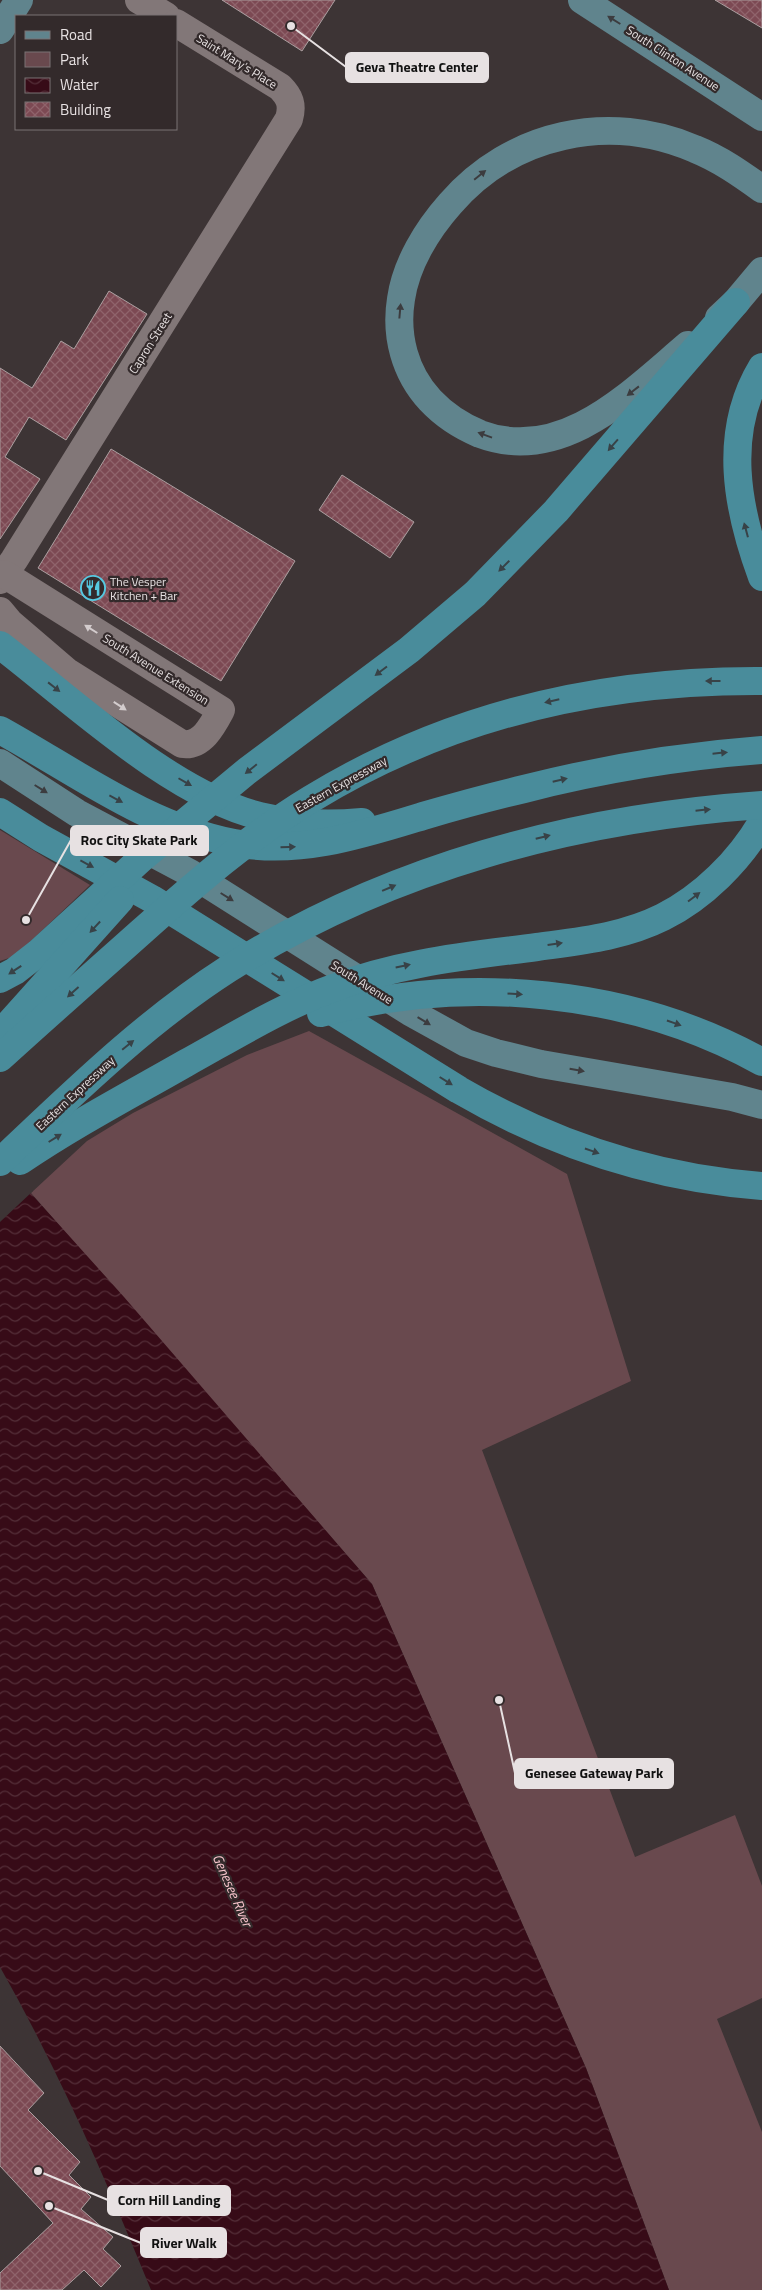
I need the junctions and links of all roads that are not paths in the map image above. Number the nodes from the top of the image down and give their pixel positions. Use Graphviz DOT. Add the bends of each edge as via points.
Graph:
graph roads {
  1 [pos="19,0"];
  2 [pos="139,0"];
  3 [pos="582,0"];
  4 [pos="164,15"];
  5 [pos="178,24"];
  6 [pos="0,30"];
  7 [pos="291,104"];
  8 [pos="762,117"];
  9 [pos="762,189"];
  10 [pos="762,271"];
  11 [pos="736,302"];
  12 [pos="762,367"];
  13 [pos="762,576"];
  14 [pos="2,577"];
  15 [pos="0,611"];
  16 [pos="8,651"];
  17 [pos="762,681"];
  18 [pos="0,730"];
  19 [pos="762,750"];
  20 [pos="0,763"];
  21 [pos="225,790"];
  22 [pos="462,805"];
  23 [pos="762,805"];
  24 [pos="0,812"];
  25 [pos="762,822"];
  26 [pos="0,979"];
  27 [pos="0,1034"];
  28 [pos="0,1058"];
  29 [pos="762,1062"];
  30 [pos="169,1074"];
  31 [pos="762,1104"];
  32 [pos="0,1162"];
  33 [pos="0,1174"];
  34 [pos="762,1186"];
  1 -- 6 [label="main road"];
  2 -- 4 [label="street"];
  8 -- 3 [label="main road, South Clinton Avenue, one-way"];
  5 -- 7 [label="street, Saint Mary's Place" via="280,87"];
  7 -- 14 [label="street, Capron Street" via="288,122"];
  11 -- 9 [label="main road, one-way" via="691,343 608,409 562,434 525,442 502,440 472,430 435,406 413,376 403,351 399,325 401,298 408,272 438,218 481,173 533,144 576,133 639,132 708,155"];
  10 -- 11 [label="main road"];
  11 -- 21 [label="highway, one-way" via="556,511 496,574 408,650"];
  13 -- 12 [label="highway, one-way" via="743,518 737,468 746,403"];
  15 -- 14 [label="street, South Avenue Extension, one-way" via="66,671 182,744 193,744 203,737 221,710"];
  16 -- 22 [label="highway, one-way" via="141,754 191,786 236,808 272,818 326,824 386,820"];
  17 -- 28 [label="highway, Eastern Expressway, one-way" via="706,681 609,690 536,705 420,743 352,775 243,846"];
  18 -- 22 [label="highway, one-way" via="142,812 189,831 240,844 274,848 317,845"];
  22 -- 19 [label="highway, one-way" via="627,766"];
  20 -- 31 [label="main road, South Avenue, one-way" via="78,813 190,873 410,1012 466,1043 541,1064"];
  21 -- 26 [label="highway, one-way" via="142,858 38,954"];
  21 -- 27 [label="highway, one-way" via="69,955"];
  32 -- 23 [label="highway, Eastern Expressway, one-way" via="114,1057 189,997 268,945 344,907 443,867 533,840 677,812"];
  24 -- 34 [label="highway, one-way" via="160,904 502,1114 555,1138 627,1162 698,1178"];
  30 -- 25 [label="highway, one-way" via="258,1023 319,993 386,970 597,938 652,922 677,909 713,881 748,844"];
  30 -- 29 [label="highway, one-way" via="266,1031 324,1013 386,999 466,992 544,996 623,1008 692,1030"];
  33 -- 30 [label="highway, one-way" via="66,1132"];
}
